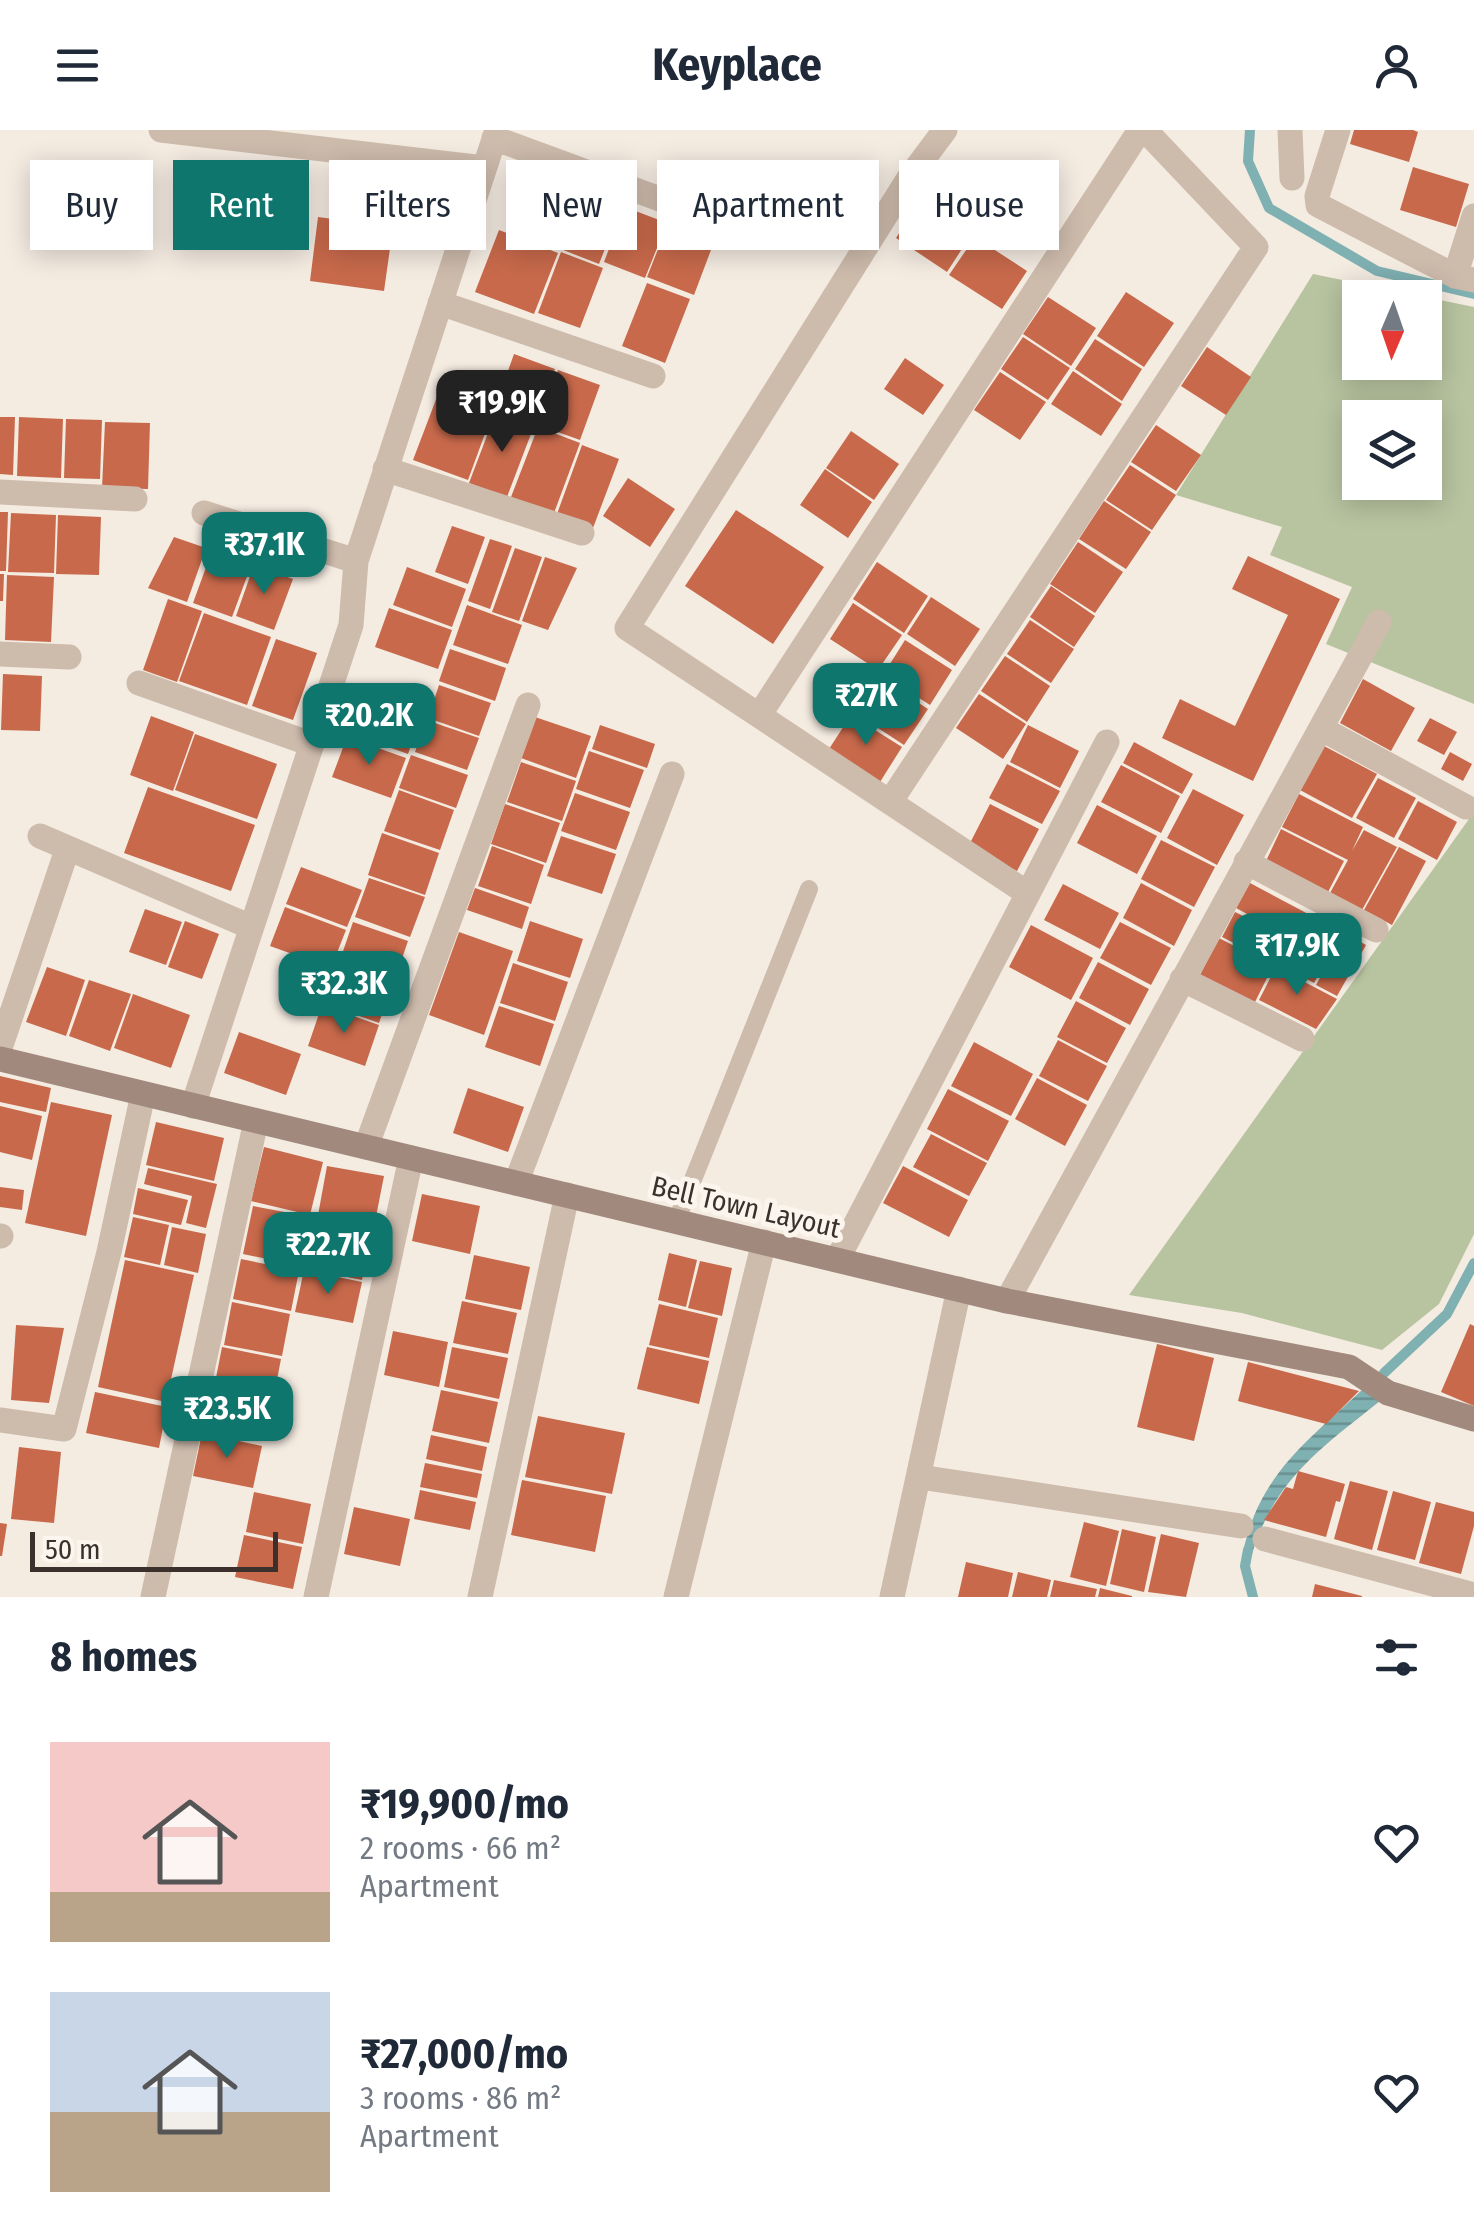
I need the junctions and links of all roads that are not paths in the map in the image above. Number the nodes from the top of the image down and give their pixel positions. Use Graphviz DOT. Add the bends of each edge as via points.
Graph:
graph roads {
  1 [pos="161,130"];
  2 [pos="946,130"];
  3 [pos="1142,130"];
  4 [pos="1290,130"];
  5 [pos="1338,130"];
  6 [pos="496,134"];
  7 [pos="301,139"];
  8 [pos="434,160"];
  9 [pos="486,162"];
  10 [pos="1292,178"];
  11 [pos="657,198"];
  12 [pos="1474,216"];
  13 [pos="457,250"];
  14 [pos="1464,278"];
  15 [pos="440,303"];
  16 [pos="652,376"];
  17 [pos="385,469"];
  18 [pos="0,492"];
  19 [pos="135,498"];
  20 [pos="204,513"];
  21 [pos="582,533"];
  22 [pos="356,561"];
  23 [pos="1379,622"];
  24 [pos="0,654"];
  25 [pos="69,657"];
  26 [pos="140,684"];
  27 [pos="528,705"];
  28 [pos="760,714"];
  29 [pos="1322,728"];
  30 [pos="1106,742"];
  31 [pos="312,744"];
  32 [pos="672,774"];
  33 [pos="890,802"];
  34 [pos="1466,807"];
  35 [pos="40,836"];
  36 [pos="67,850"];
  37 [pos="1246,862"];
  38 [pos="809,889"];
  39 [pos="1027,893"];
  40 [pos="251,926"];
  41 [pos="1376,930"];
  42 [pos="1182,979"];
  43 [pos="1302,1039"];
  44 [pos="0,1048"];
  45 [pos="0,1059"];
  46 [pos="144,1094"];
  47 [pos="192,1106"];
  48 [pos="256,1121"];
  49 [pos="366,1147"];
  50 [pos="411,1158"];
  51 [pos="516,1183"];
  52 [pos="567,1196"];
  53 [pos="676,1222"];
  54 [pos="764,1242"];
  55 [pos="837,1260"];
  56 [pos="959,1289"];
  57 [pos="1007,1301"];
  58 [pos="1474,1419"];
  59 [pos="0,1420"];
  60 [pos="920,1476"];
  61 [pos="1241,1526"];
  62 [pos="1265,1539"];
  63 [pos="1474,1595"];
  64 [pos="154,1597"];
  65 [pos="316,1597"];
  66 [pos="480,1597"];
  67 [pos="676,1597"];
  68 [pos="892,1597"];
  1 -- 7 [label="street"];
  2 -- 28 [label="street" via="909,178 627,628"];
  3 -- 28 [label="street"];
  3 -- 33 [label="street" via="1256,247"];
  4 -- 10 [label="street"];
  5 -- 14 [label="street" via="1318,205"];
  6 -- 9 [label="street"];
  6 -- 11 [label="street"];
  7 -- 8 [label="street"];
  12 -- 14 [label="street"];
  13 -- 15 [label="street"];
  15 -- 16 [label="street"];
  15 -- 17 [label="street"];
  17 -- 21 [label="street"];
  17 -- 22 [label="street"];
  18 -- 19 [label="street"];
  20 -- 22 [label="street"];
  22 -- 31 [label="street" via="350,625"];
  23 -- 29 [label="street"];
  24 -- 25 [label="street"];
  26 -- 31 [label="street"];
  27 -- 49 [label="street"];
  28 -- 33 [label="street"];
  29 -- 34 [label="street"];
  29 -- 37 [label="street"];
  30 -- 39 [label="street"];
  31 -- 40 [label="street"];
  32 -- 51 [label="street"];
  33 -- 39 [label="street"];
  35 -- 36 [label="street"];
  36 -- 40 [label="street"];
  36 -- 44 [label="street"];
  37 -- 41 [label="street"];
  37 -- 42 [label="street"];
  38 -- 53 [label="lane"];
  39 -- 55 [label="street"];
  40 -- 47 [label="street"];
  42 -- 43 [label="street"];
  42 -- 57 [label="street"];
  45 -- 46 [label="street, Bell Town Layout"];
  46 -- 47 [label="street, Bell Town Layout"];
  46 -- 59 [label="street" via="64,1429"];
  47 -- 48 [label="street, Bell Town Layout"];
  48 -- 49 [label="street, Bell Town Layout"];
  48 -- 64 [label="street"];
  49 -- 50 [label="street, Bell Town Layout"];
  50 -- 51 [label="street, Bell Town Layout"];
  50 -- 65 [label="street"];
  51 -- 52 [label="street, Bell Town Layout"];
  52 -- 53 [label="street, Bell Town Layout"];
  52 -- 66 [label="street"];
  53 -- 54 [label="street, Bell Town Layout"];
  54 -- 55 [label="street, Bell Town Layout"];
  54 -- 67 [label="street"];
  55 -- 56 [label="street, Bell Town Layout"];
  56 -- 57 [label="street, Bell Town Layout"];
  56 -- 60 [label="street"];
  57 -- 58 [label="street, Bell Town Layout" via="1350,1367 1388,1394"];
  60 -- 61 [label="street"];
  60 -- 68 [label="street"];
  62 -- 63 [label="street"];
}
